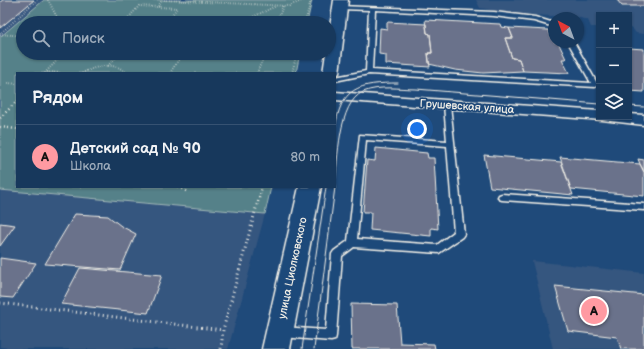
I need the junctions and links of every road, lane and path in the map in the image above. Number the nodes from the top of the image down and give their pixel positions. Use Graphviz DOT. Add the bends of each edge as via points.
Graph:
graph roads {
  1 [pos="37,0"];
  2 [pos="48,0"];
  3 [pos="163,0"];
  4 [pos="304,0"];
  5 [pos="312,0"];
  6 [pos="341,4"];
  7 [pos="277,6"];
  8 [pos="283,6"];
  9 [pos="158,7"];
  10 [pos="372,8"];
  11 [pos="20,16"];
  12 [pos="56,16"];
  13 [pos="130,16"];
  14 [pos="171,16"];
  15 [pos="255,16"];
  16 [pos="279,16"];
  17 [pos="307,16"];
  18 [pos="16,19"];
  19 [pos="548,23"];
  20 [pos="0,34"];
  21 [pos="16,35"];
  22 [pos="336,38"];
  23 [pos="574,48"];
  24 [pos="57,60"];
  25 [pos="114,60"];
  26 [pos="178,60"];
  27 [pos="262,60"];
  28 [pos="295,60"];
  29 [pos="333,60"];
  30 [pos="108,66"];
  31 [pos="46,72"];
  32 [pos="84,72"];
  33 [pos="126,72"];
  34 [pos="171,72"];
  35 [pos="257,72"];
  36 [pos="292,72"];
  37 [pos="331,72"];
  38 [pos="369,72"];
  39 [pos="336,79"];
  40 [pos="8,83"];
  41 [pos="16,84"];
  42 [pos="336,96"];
  43 [pos="16,102"];
  44 [pos="447,105"];
  45 [pos="596,116"];
  46 [pos="0,118"];
  47 [pos="632,119"];
  48 [pos="644,120"];
  49 [pos="0,127"];
  50 [pos="16,129"];
  51 [pos="450,144"];
  52 [pos="180,188"];
  53 [pos="262,188"];
  54 [pos="310,188"];
  55 [pos="188,192"];
  56 [pos="502,197"];
  57 [pos="644,207"];
  58 [pos="352,243"];
  59 [pos="0,303"];
  60 [pos="224,330"];
  61 [pos="278,341"];
  62 [pos="221,349"];
  1 -- 11 [label="path"];
  2 -- 12 [label="path"];
  3 -- 7 [label="path"];
  3 -- 9 [label="path"];
  4 -- 8 [label="path"];
  5 -- 17 [label="path"];
  6 -- 10 [label="lane"];
  6 -- 22 [label="street"];
  7 -- 8 [label="path"];
  7 -- 15 [label="path"];
  8 -- 16 [label="path"];
  9 -- 13 [label="path" via="139,6"];
  9 -- 14 [label="path" via="177,8"];
  10 -- 19 [label="lane" via="494,14"];
  10 -- 38 [label="lane"];
  18 -- 20 [label="path"];
  20 -- 21 [label="path"];
  23 -- 38 [label="lane" via="595,85"];
  24 -- 31 [label="path"];
  25 -- 30 [label="path"];
  26 -- 34 [label="path"];
  27 -- 35 [label="path"];
  28 -- 36 [label="path"];
  29 -- 37 [label="street"];
  30 -- 32 [label="path"];
  30 -- 33 [label="path" via="121,68"];
  38 -- 39 [label="lane"];
  40 -- 41 [label="path"];
  42 -- 44 [label="street, Грушевская улица"];
  43 -- 46 [label="path"];
  44 -- 45 [label="street, Грушевская улица"];
  44 -- 51 [label="lane"];
  47 -- 48 [label="street"];
  49 -- 50 [label="path"];
  51 -- 58 [label="lane" via="363,137"];
  51 -- 58 [label="lane" via="459,234 439,248"];
  52 -- 55 [label="path"];
  53 -- 60 [label="path"];
  54 -- 61 [label="street, улица Циолковского"];
  56 -- 57 [label="lane"];
  58 -- 61 [label="lane" via="337,254 331,336"];
  59 -- 60 [label="path"];
  60 -- 62 [label="path"];
}
